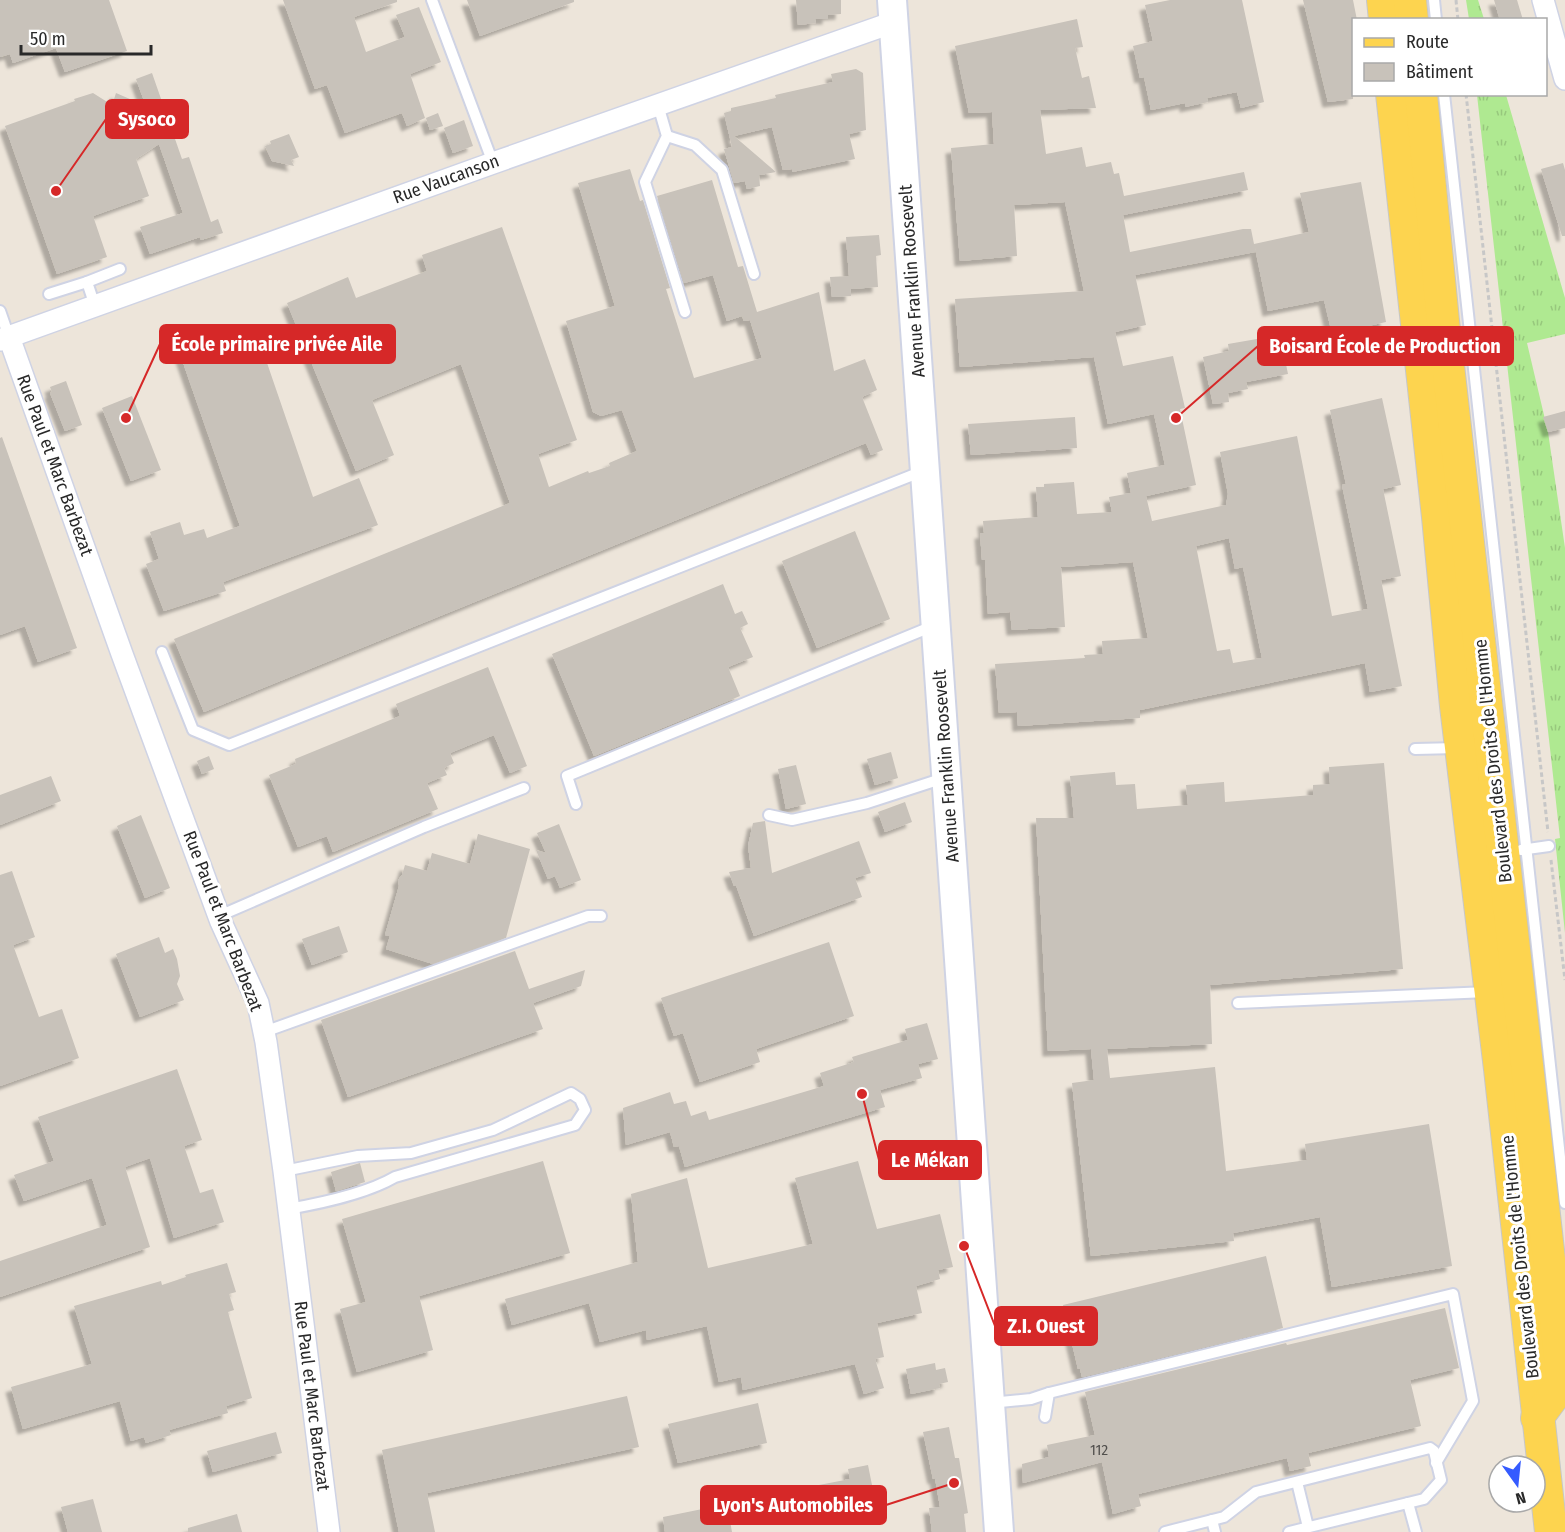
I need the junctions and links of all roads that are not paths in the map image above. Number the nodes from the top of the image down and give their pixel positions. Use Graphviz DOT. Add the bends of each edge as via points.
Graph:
graph roads {
  1 [pos="432,0"];
  2 [pos="1383,0"];
  3 [pos="1410,0"];
  4 [pos="1434,0"];
  5 [pos="1543,0"];
  6 [pos="893,11"];
  7 [pos="1385,18"];
  8 [pos="1412,18"];
  9 [pos="1436,18"];
  10 [pos="1565,79"];
  11 [pos="1392,96"];
  12 [pos="1421,96"];
  13 [pos="1444,96"];
  14 [pos="658,105"];
  15 [pos="667,136"];
  16 [pos="493,163"];
  17 [pos="120,269"];
  18 [pos="754,274"];
  19 [pos="87,282"];
  20 [pos="50,294"];
  21 [pos="95,306"];
  22 [pos="0,312"];
  23 [pos="685,312"];
  24 [pos="5,338"];
  25 [pos="926,470"];
  26 [pos="936,624"];
  27 [pos="162,652"];
  28 [pos="1415,748"];
  29 [pos="1461,748"];
  30 [pos="947,777"];
  31 [pos="524,788"];
  32 [pos="576,804"];
  33 [pos="769,815"];
  34 [pos="1550,846"];
  35 [pos="1515,851"];
  36 [pos="219,916"];
  37 [pos="601,916"];
  38 [pos="1491,992"];
  39 [pos="1238,1003"];
  40 [pos="264,1032"];
  41 [pos="284,1171"];
  42 [pos="1565,1203"];
  43 [pos="288,1209"];
  44 [pos="1554,1384"];
  45 [pos="1049,1393"];
  46 [pos="990,1403"];
  47 [pos="1045,1417"];
  48 [pos="1436,1462"];
  49 [pos="1297,1482"];
  50 [pos="1408,1503"];
  51 [pos="1212,1520"];
  52 [pos="1308,1527"];
  53 [pos="329,1532"];
  54 [pos="999,1532"];
  55 [pos="1166,1532"];
  56 [pos="1215,1532"];
  57 [pos="1289,1532"];
  58 [pos="1416,1532"];
  59 [pos="1551,1532"];
  1 -- 16 [label="lane"];
  2 -- 7 [label="main road"];
  3 -- 8 [label="main road"];
  4 -- 9 [label="lane"];
  5 -- 10 [label="street"];
  6 -- 14 [label="street, Rue Vaucanson"];
  6 -- 25 [label="street, Avenue Franklin Roosevelt"];
  11 -- 29 [label="main road, Boulevard des Droits de l'Homme"];
  12 -- 35 [label="main road, Boulevard des Droits de l'Homme" via="1446,344"];
  13 -- 35 [label="lane, Boulevard des Droits de l'Homme"];
  14 -- 15 [label="lane"];
  14 -- 16 [label="street, Rue Vaucanson"];
  15 -- 18 [label="lane" via="695,145 722,170"];
  15 -- 23 [label="lane" via="645,182"];
  16 -- 21 [label="street, Rue Vaucanson"];
  17 -- 19 [label="lane"];
  19 -- 20 [label="lane"];
  19 -- 21 [label="lane"];
  21 -- 24 [label="street, Rue Vaucanson"];
  22 -- 24 [label="lane"];
  24 -- 36 [label="street, Rue Paul et Marc Barbezat"];
  25 -- 26 [label="street, Avenue Franklin Roosevelt"];
  25 -- 27 [label="lane" via="229,745 193,730"];
  26 -- 30 [label="street, Avenue Franklin Roosevelt"];
  26 -- 32 [label="lane" via="567,776"];
  28 -- 29 [label="lane"];
  29 -- 38 [label="main road, Boulevard des Droits de l'Homme"];
  30 -- 33 [label="lane" via="867,803 792,820"];
  30 -- 46 [label="street, Avenue Franklin Roosevelt"];
  31 -- 36 [label="lane"];
  34 -- 35 [label="lane"];
  35 -- 42 [label="lane, Boulevard des Droits de l'Homme"];
  35 -- 44 [label="main road, Boulevard des Droits de l'Homme"];
  36 -- 40 [label="street, Rue Paul et Marc Barbezat" via="254,992"];
  37 -- 40 [label="lane" via="588,916"];
  38 -- 39 [label="lane"];
  38 -- 44 [label="main road, Boulevard des Droits de l'Homme"];
  40 -- 41 [label="street, Rue Paul et Marc Barbezat"];
  41 -- 43 [label="street, Rue Paul et Marc Barbezat"];
  41 -- 43 [label="lane" via="358,1156 411,1153 493,1130 571,1093 580,1099 585,1110 575,1125"];
  43 -- 53 [label="street, Rue Paul et Marc Barbezat"];
  44 -- 59 [label="main road, Boulevard des Droits de l'Homme" via="1537,1418"];
  45 -- 46 [label="lane"];
  45 -- 47 [label="lane"];
  45 -- 48 [label="lane" via="1453,1294 1473,1401"];
  46 -- 54 [label="street, Avenue Franklin Roosevelt"];
  48 -- 49 [label="lane" via="1430,1448"];
  48 -- 50 [label="lane" via="1441,1480 1424,1499"];
  49 -- 51 [label="lane" via="1256,1492 1224,1517"];
  49 -- 52 [label="lane"];
  50 -- 52 [label="lane"];
  50 -- 58 [label="lane"];
  51 -- 55 [label="lane"];
  51 -- 56 [label="lane"];
  52 -- 57 [label="lane"];
}
